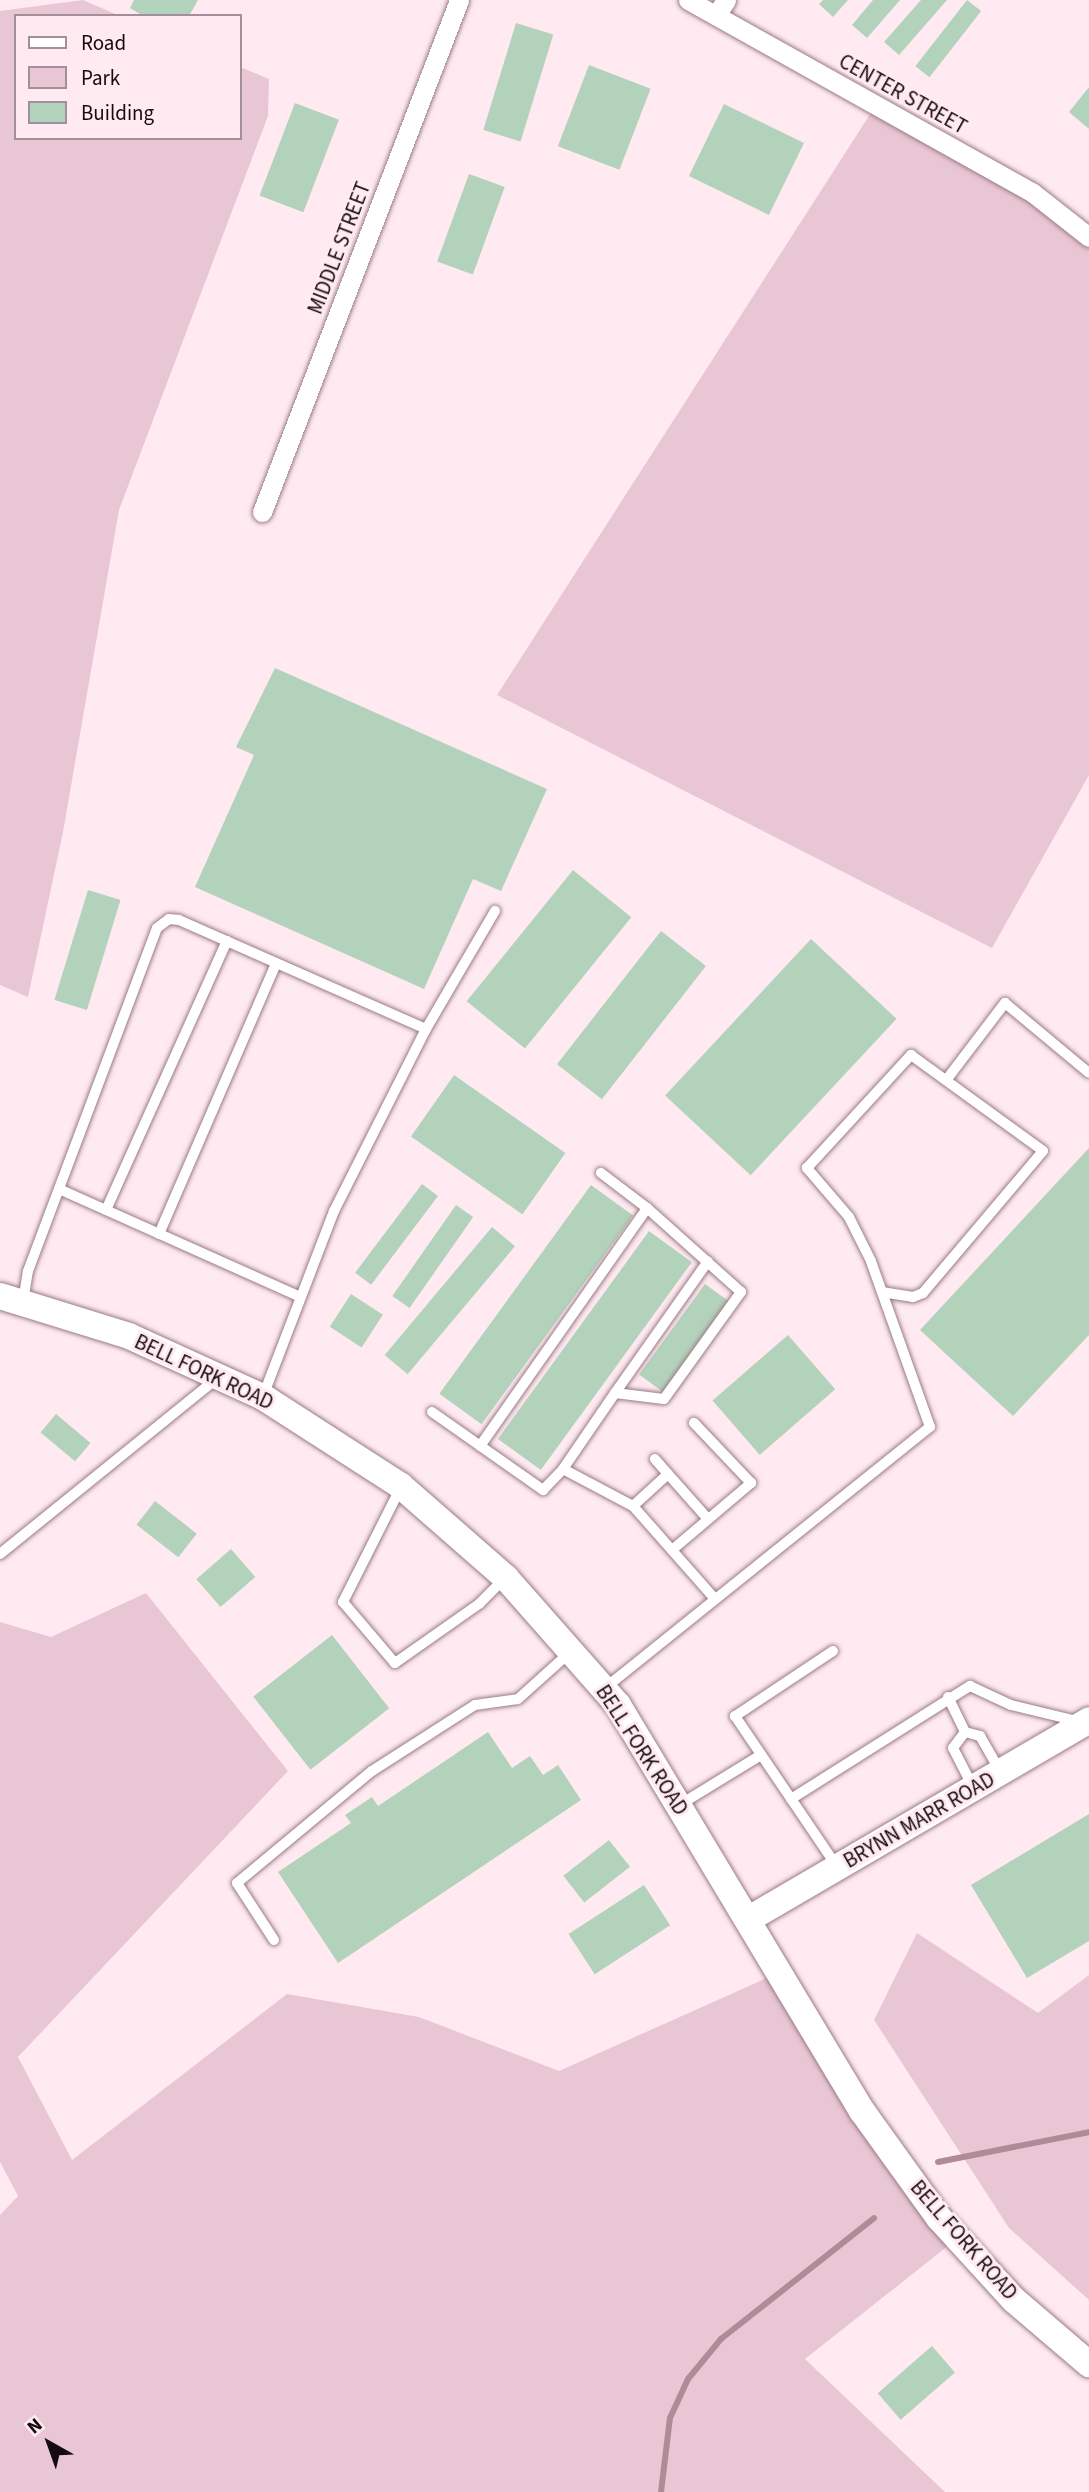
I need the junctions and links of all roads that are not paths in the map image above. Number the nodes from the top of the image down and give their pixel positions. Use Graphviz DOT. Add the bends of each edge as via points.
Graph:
graph roads {
  1 [pos="459,0"];
  2 [pos="688,0"];
  3 [pos="721,7"];
  4 [pos="1089,237"];
  5 [pos="262,512"];
  6 [pos="495,911"];
  7 [pos="227,941"];
  8 [pos="276,963"];
  9 [pos="426,1030"];
  10 [pos="1089,1073"];
  11 [pos="947,1080"];
  12 [pos="601,1173"];
  13 [pos="59,1189"];
  14 [pos="647,1208"];
  15 [pos="106,1210"];
  16 [pos="159,1234"];
  17 [pos="708,1261"];
  18 [pos="883,1292"];
  19 [pos="300,1297"];
  20 [pos="11,1299"];
  21 [pos="219,1377"];
  22 [pos="615,1393"];
  23 [pos="263,1397"];
  24 [pos="432,1412"];
  25 [pos="694,1423"];
  26 [pos="480,1446"];
  27 [pos="655,1459"];
  28 [pos="563,1469"];
  29 [pos="668,1474"];
  30 [pos="401,1486"];
  31 [pos="633,1506"];
  32 [pos="707,1518"];
  33 [pos="672,1550"];
  34 [pos="0,1554"];
  35 [pos="506,1577"];
  36 [pos="715,1600"];
  37 [pos="572,1650"];
  38 [pos="833,1651"];
  39 [pos="604,1689"];
  40 [pos="948,1697"];
  41 [pos="1087,1721"];
  42 [pos="965,1732"];
  43 [pos="761,1755"];
  44 [pos="1001,1772"];
  45 [pos="973,1787"];
  46 [pos="791,1799"];
  47 [pos="679,1805"];
  48 [pos="838,1867"];
  49 [pos="750,1919"];
  50 [pos="274,1940"];
  51 [pos="1089,2364"];
  1 -- 5 [label="street, MIDDLE STREET"];
  2 -- 3 [label="street, CENTER STREET"];
  3 -- 4 [label="street, CENTER STREET" via="1033,193"];
  6 -- 9 [label="lane"];
  7 -- 8 [label="lane"];
  7 -- 13 [label="lane" via="179,920 169,919 157,928"];
  7 -- 15 [label="lane"];
  8 -- 9 [label="lane"];
  8 -- 16 [label="lane"];
  9 -- 19 [label="lane" via="334,1211"];
  10 -- 11 [label="lane" via="1005,1003"];
  11 -- 18 [label="lane" via="911,1055 807,1168 849,1217"];
  11 -- 18 [label="lane" via="1043,1152 923,1293 913,1297"];
  12 -- 14 [label="lane"];
  13 -- 15 [label="lane"];
  13 -- 20 [label="lane" via="28,1271"];
  14 -- 17 [label="lane"];
  14 -- 26 [label="lane"];
  15 -- 16 [label="lane"];
  16 -- 19 [label="lane"];
  17 -- 22 [label="lane"];
  17 -- 22 [label="lane" via="741,1292 664,1399"];
  18 -- 36 [label="lane" via="930,1427"];
  19 -- 23 [label="lane"];
  20 -- 21 [label="main road, BELL FORK ROAD" via="130,1336"];
  21 -- 23 [label="main road, BELL FORK ROAD"];
  21 -- 34 [label="lane"];
  22 -- 28 [label="lane"];
  23 -- 30 [label="main road, BELL FORK ROAD"];
  24 -- 26 [label="lane"];
  25 -- 32 [label="lane" via="751,1483"];
  26 -- 28 [label="lane" via="543,1490"];
  27 -- 29 [label="lane"];
  28 -- 31 [label="lane"];
  29 -- 31 [label="lane"];
  29 -- 32 [label="lane"];
  30 -- 35 [label="main road, BELL FORK ROAD"];
  30 -- 35 [label="lane" via="343,1602 395,1663 480,1604"];
  31 -- 33 [label="lane"];
  32 -- 33 [label="lane"];
  33 -- 36 [label="lane"];
  35 -- 37 [label="main road, BELL FORK ROAD"];
  36 -- 39 [label="lane"];
  37 -- 39 [label="main road, BELL FORK ROAD"];
  37 -- 50 [label="lane" via="518,1699 475,1705 372,1771 237,1883"];
  38 -- 43 [label="lane" via="735,1716"];
  39 -- 47 [label="main road, BELL FORK ROAD"];
  40 -- 41 [label="lane" via="970,1686 1011,1704"];
  40 -- 42 [label="lane"];
  40 -- 46 [label="lane"];
  41 -- 44 [label="main road, BRYNN MARR ROAD"];
  42 -- 44 [label="lane" via="980,1736"];
  42 -- 45 [label="lane" via="953,1748"];
  43 -- 46 [label="lane"];
  43 -- 47 [label="lane"];
  44 -- 45 [label="main road, BRYNN MARR ROAD"];
  45 -- 48 [label="main road, BRYNN MARR ROAD"];
  46 -- 48 [label="lane"];
  47 -- 49 [label="main road, BELL FORK ROAD"];
  48 -- 49 [label="main road, BRYNN MARR ROAD"];
  49 -- 51 [label="main road, BELL FORK ROAD" via="862,2111 939,2218 1014,2300"];
}
